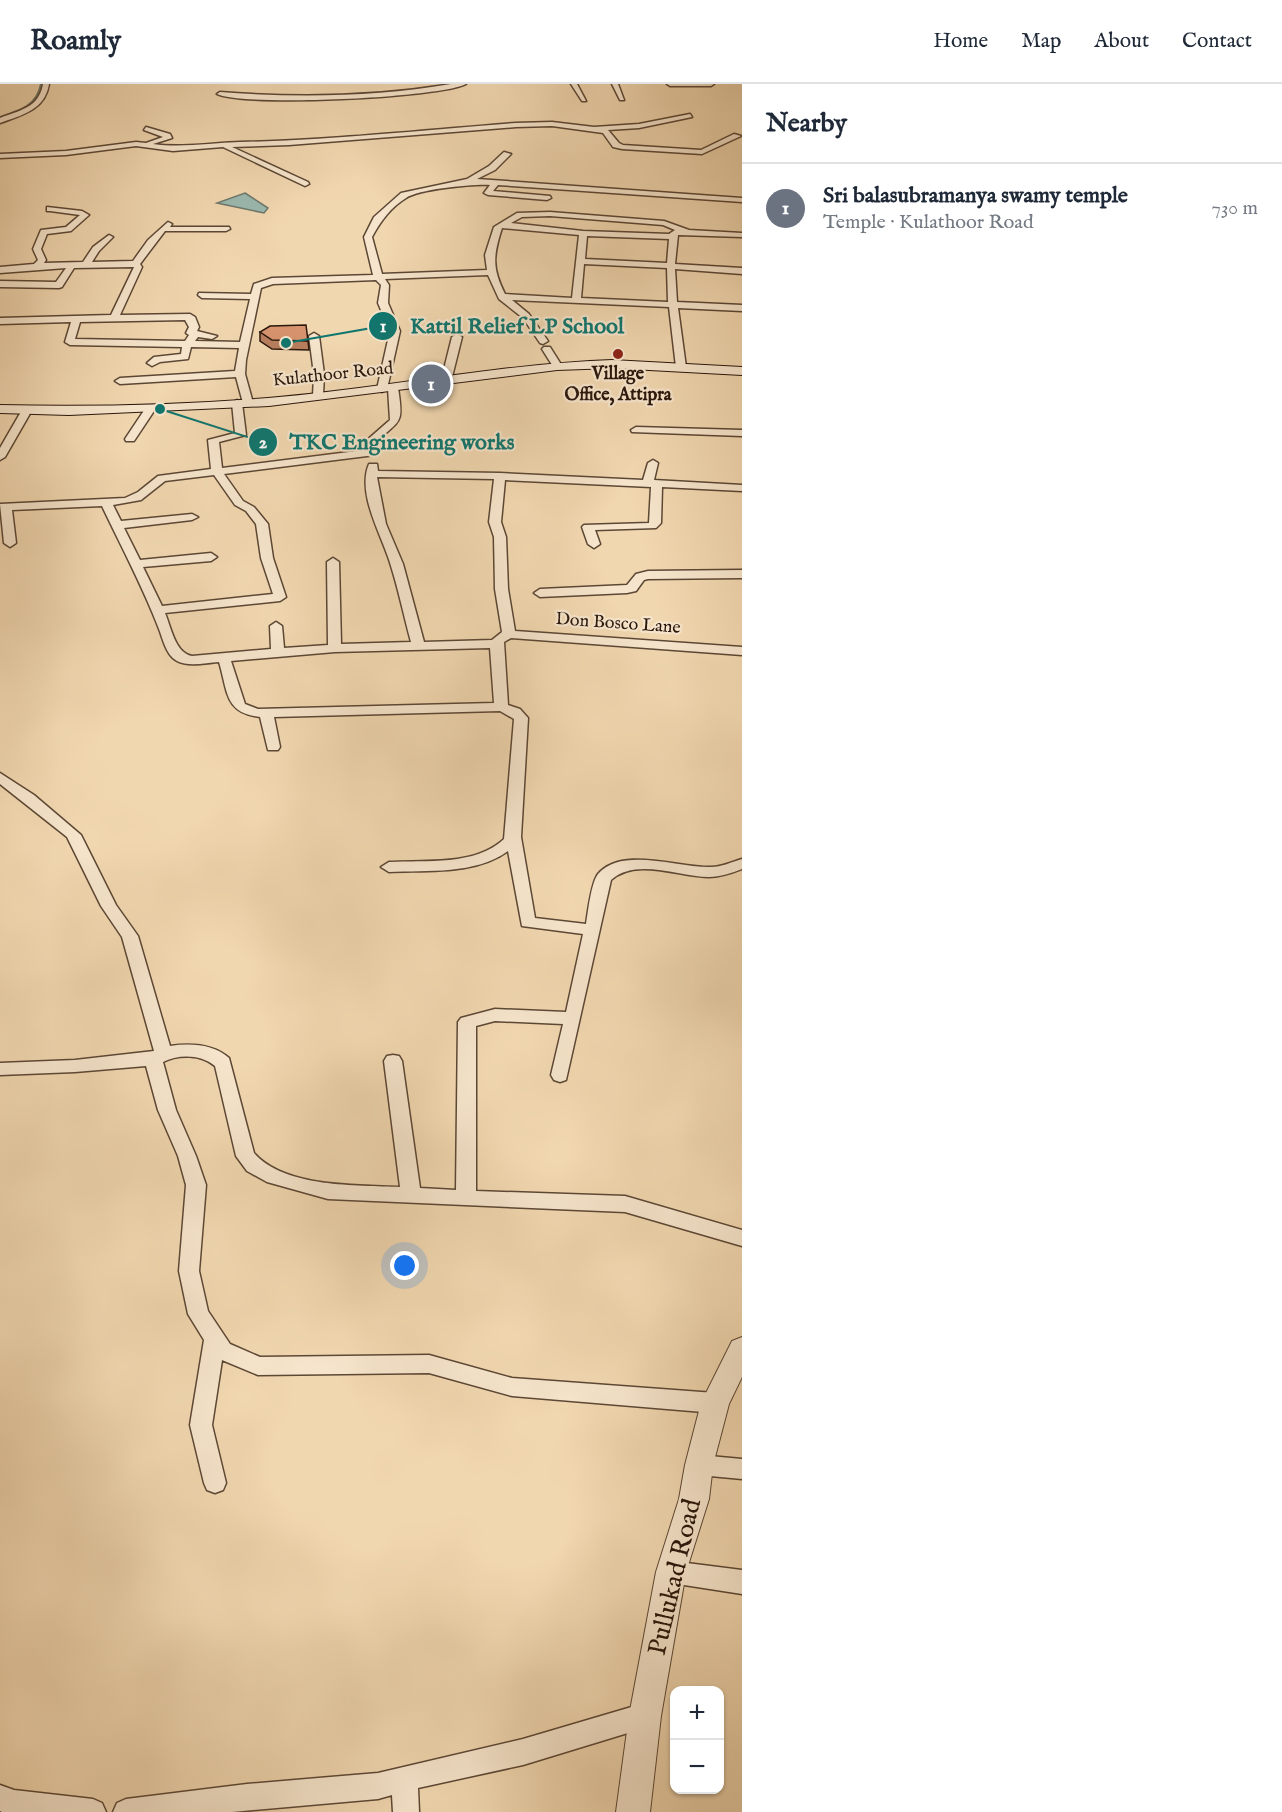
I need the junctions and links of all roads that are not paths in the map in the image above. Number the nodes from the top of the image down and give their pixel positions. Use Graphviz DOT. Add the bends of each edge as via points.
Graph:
graph roads {
  1 [pos="46,84"];
  2 [pos="464,84"];
  3 [pos="574,84"];
  4 [pos="615,84"];
  5 [pos="670,84"];
  6 [pos="711,84"];
  7 [pos="466,93"];
  8 [pos="220,94"];
  9 [pos="622,99"];
  10 [pos="584,100"];
  11 [pos="525,116"];
  12 [pos="690,116"];
  13 [pos="0,121"];
  14 [pos="527,124"];
  15 [pos="146,129"];
  16 [pos="592,130"];
  17 [pos="736,136"];
  18 [pos="142,145"];
  19 [pos="222,145"];
  20 [pos="507,154"];
  21 [pos="0,156"];
  22 [pos="469,181"];
  23 [pos="496,182"];
  24 [pos="305,184"];
  25 [pos="549,186"];
  26 [pos="742,200"];
  27 [pos="50,209"];
  28 [pos="503,225"];
  29 [pos="226,229"];
  30 [pos="686,231"];
  31 [pos="583,233"];
  32 [pos="742,235"];
  33 [pos="110,237"];
  34 [pos="672,237"];
  35 [pos="580,261"];
  36 [pos="136,264"];
  37 [pos="37,266"];
  38 [pos="72,266"];
  39 [pos="86,266"];
  40 [pos="671,266"];
  41 [pos="0,270"];
  42 [pos="742,271"];
  43 [pos="492,272"];
  44 [pos="378,277"];
  45 [pos="0,284"];
  46 [pos="202,295"];
  47 [pos="256,297"];
  48 [pos="502,297"];
  49 [pos="576,300"];
  50 [pos="673,305"];
  51 [pos="742,308"];
  52 [pos="114,318"];
  53 [pos="76,320"];
  54 [pos="0,321"];
  55 [pos="195,334"];
  56 [pos="314,336"];
  57 [pos="457,337"];
  58 [pos="245,341"];
  59 [pos="187,345"];
  60 [pos="152,363"];
  61 [pos="557,366"];
  62 [pos="681,367"];
  63 [pos="742,371"];
  64 [pos="240,374"];
  65 [pos="120,381"];
  66 [pos="446,381"];
  67 [pos="388,389"];
  68 [pos="318,396"];
  69 [pos="242,403"];
  70 [pos="151,408"];
  71 [pos="0,409"];
  72 [pos="27,410"];
  73 [pos="636,430"];
  74 [pos="742,433"];
  75 [pos="130,439"];
  76 [pos="371,453"];
  77 [pos="0,457"];
  78 [pos="653,463"];
  79 [pos="217,471"];
  80 [pos="372,474"];
  81 [pos="500,476"];
  82 [pos="653,483"];
  83 [pos="742,488"];
  84 [pos="47,490"];
  85 [pos="106,502"];
  86 [pos="47,505"];
  87 [pos="3,507"];
  88 [pos="192,517"];
  89 [pos="117,525"];
  90 [pos="10,543"];
  91 [pos="594,544"];
  92 [pos="211,557"];
  93 [pos="333,562"];
  94 [pos="136,564"];
  95 [pos="742,574"];
  96 [pos="540,593"];
  97 [pos="158,610"];
  98 [pos="276,626"];
  99 [pos="509,634"];
  100 [pos="496,644"];
  101 [pos="418,645"];
  102 [pos="336,648"];
  103 [pos="742,651"];
  104 [pos="278,653"];
  105 [pos="224,658"];
  106 [pos="501,707"];
  107 [pos="267,712"];
  108 [pos="273,747"];
  109 [pos="0,777"];
  110 [pos="513,837"];
  111 [pos="742,864"];
  112 [pos="389,867"];
  113 [pos="592,930"];
  114 [pos="572,1018"];
  115 [pos="158,1056"];
  116 [pos="393,1061"];
  117 [pos="0,1069"];
  118 [pos="560,1075"];
  119 [pos="411,1196"];
  120 [pos="466,1198"];
  121 [pos="742,1238"];
  122 [pos="215,1339"];
  123 [pos="742,1349"];
  124 [pos="715,1403"];
  125 [pos="699,1465"];
  126 [pos="742,1469"];
  127 [pos="215,1483"];
  128 [pos="671,1572"];
  129 [pos="742,1582"];
  130 [pos="645,1716"];
  131 [pos="405,1779"];
  132 [pos="9,1804"];
  133 [pos="93,1812"];
  134 [pos="126,1812"];
  135 [pos="406,1812"];
  136 [pos="633,1812"];
  1 -- 13 [label="street" via="39,105"];
  2 -- 7 [label="street" via="468,86 460,88"];
  2 -- 8 [label="street" via="419,93 276,99"];
  3 -- 10 [label="street"];
  4 -- 9 [label="street"];
  5 -- 6 [label="street"];
  11 -- 14 [label="street"];
  12 -- 16 [label="street"];
  14 -- 16 [label="street"];
  14 -- 19 [label="street"];
  15 -- 18 [label="street" via="168,138"];
  16 -- 17 [label="street" via="608,133 622,147 702,152"];
  18 -- 19 [label="street" via="173,149"];
  18 -- 21 [label="street"];
  19 -- 24 [label="street"];
  20 -- 22 [label="street"];
  22 -- 23 [label="street"];
  22 -- 44 [label="street" via="404,195 377,219 368,237"];
  23 -- 25 [label="street"];
  23 -- 25 [label="street" via="489,193 547,202"];
  25 -- 26 [label="street"];
  27 -- 37 [label="street" via="85,216 68,229 44,232 37,249 42,260"];
  28 -- 30 [label="street" via="520,215 550,214 664,223"];
  28 -- 31 [label="street"];
  28 -- 43 [label="street" via="498,227 489,255"];
  29 -- 36 [label="street" via="166,227"];
  30 -- 32 [label="street"];
  30 -- 34 [label="street"];
  31 -- 34 [label="street"];
  31 -- 35 [label="street"];
  33 -- 39 [label="street" via="96,249"];
  34 -- 40 [label="street"];
  35 -- 40 [label="street"];
  35 -- 49 [label="street"];
  36 -- 39 [label="street"];
  36 -- 52 [label="street"];
  37 -- 38 [label="street"];
  37 -- 41 [label="street"];
  38 -- 39 [label="street"];
  38 -- 45 [label="street" via="59,285"];
  40 -- 42 [label="street"];
  40 -- 50 [label="street"];
  43 -- 44 [label="street"];
  43 -- 48 [label="street"];
  44 -- 47 [label="street" via="272,281 257,286"];
  44 -- 67 [label="street" via="385,285 383,303 395,331"];
  46 -- 47 [label="street"];
  47 -- 58 [label="street"];
  48 -- 49 [label="street"];
  48 -- 61 [label="street" via="526,315"];
  49 -- 50 [label="street"];
  50 -- 51 [label="street"];
  50 -- 62 [label="street"];
  52 -- 53 [label="street"];
  52 -- 55 [label="street" via="190,317 194,327 191,333"];
  53 -- 54 [label="street"];
  53 -- 59 [label="street" via="72,347"];
  55 -- 58 [label="street"];
  55 -- 59 [label="street"];
  56 -- 68 [label="street"];
  57 -- 66 [label="street"];
  58 -- 59 [label="street"];
  58 -- 64 [label="street"];
  59 -- 60 [label="street" via="185,357 157,359"];
  61 -- 62 [label="main road, Kulathoor Road"];
  61 -- 66 [label="main road, Kulathoor Road"];
  62 -- 63 [label="main road, Kulathoor Road"];
  64 -- 65 [label="street"];
  64 -- 69 [label="street"];
  66 -- 67 [label="main road, Kulathoor Road"];
  67 -- 68 [label="main road, Kulathoor Road"];
  67 -- 76 [label="street" via="396,419 370,443"];
  68 -- 69 [label="main road, Kulathoor Road"];
  69 -- 70 [label="main road, Kulathoor Road"];
  69 -- 79 [label="street" via="241,435 213,440"];
  70 -- 72 [label="main road, Kulathoor Road"];
  70 -- 75 [label="street"];
  71 -- 72 [label="main road, Kulathoor Road"];
  72 -- 77 [label="street"];
  73 -- 74 [label="street"];
  76 -- 79 [label="street"];
  76 -- 80 [label="street"];
  78 -- 82 [label="street"];
  79 -- 85 [label="street" via="162,478 129,502"];
  79 -- 97 [label="street" via="239,503 262,524 267,558 280,597"];
  80 -- 81 [label="street"];
  80 -- 101 [label="street" via="380,524 397,564"];
  81 -- 82 [label="street"];
  81 -- 99 [label="street" via="495,522 503,561 501,583"];
  82 -- 83 [label="street"];
  82 -- 91 [label="street" via="656,510 652,526 588,527"];
  84 -- 86 [label="street"];
  85 -- 86 [label="street"];
  85 -- 89 [label="street"];
  86 -- 87 [label="street"];
  87 -- 90 [label="street"];
  88 -- 89 [label="street"];
  89 -- 94 [label="street"];
  92 -- 94 [label="street"];
  93 -- 102 [label="street"];
  94 -- 97 [label="street"];
  95 -- 96 [label="street" via="648,575 627,589"];
  97 -- 105 [label="street" via="174,651 181,658"];
  98 -- 104 [label="street"];
  99 -- 100 [label="street"];
  99 -- 103 [label="street, Don Bosco Lane"];
  100 -- 101 [label="street"];
  100 -- 106 [label="street"];
  101 -- 102 [label="street"];
  102 -- 104 [label="street"];
  104 -- 105 [label="street"];
  105 -- 107 [label="street" via="239,706"];
  106 -- 107 [label="street"];
  106 -- 110 [label="street" via="521,718"];
  107 -- 108 [label="street"];
  109 -- 115 [label="street" via="73,835 109,906 130,936"];
  110 -- 112 [label="street" via="501,850 472,862"];
  110 -- 113 [label="street" via="528,922"];
  111 -- 113 [label="street" via="710,872 636,865 615,867 604,878"];
  113 -- 114 [label="street"];
  114 -- 118 [label="street"];
  114 -- 120 [label="street" via="495,1015 467,1022"];
  115 -- 117 [label="street" via="75,1066"];
  115 -- 119 [label="street" via="204,1051 218,1057 223,1063 245,1156 254,1166 274,1177 328,1191"];
  115 -- 122 [label="street" via="167,1110 196,1185 189,1271 198,1314"];
  116 -- 119 [label="street"];
  119 -- 120 [label="street"];
  120 -- 121 [label="street" via="625,1204"];
  122 -- 124 [label="street" via="223,1350 258,1366 429,1364 512,1387"];
  122 -- 127 [label="street" via="201,1425"];
  123 -- 124 [label="street, Pullukad Road"];
  124 -- 125 [label="street, Pullukad Road"];
  125 -- 126 [label="street"];
  125 -- 128 [label="street, Pullukad Road" via="694,1499"];
  128 -- 129 [label="street"];
  128 -- 130 [label="street, Pullukad Road"];
  130 -- 131 [label="street" via="523,1752"];
  130 -- 136 [label="street, Pullukad Road"];
  131 -- 134 [label="street" via="378,1786"];
  131 -- 135 [label="street"];
  132 -- 133 [label="street"];
}
